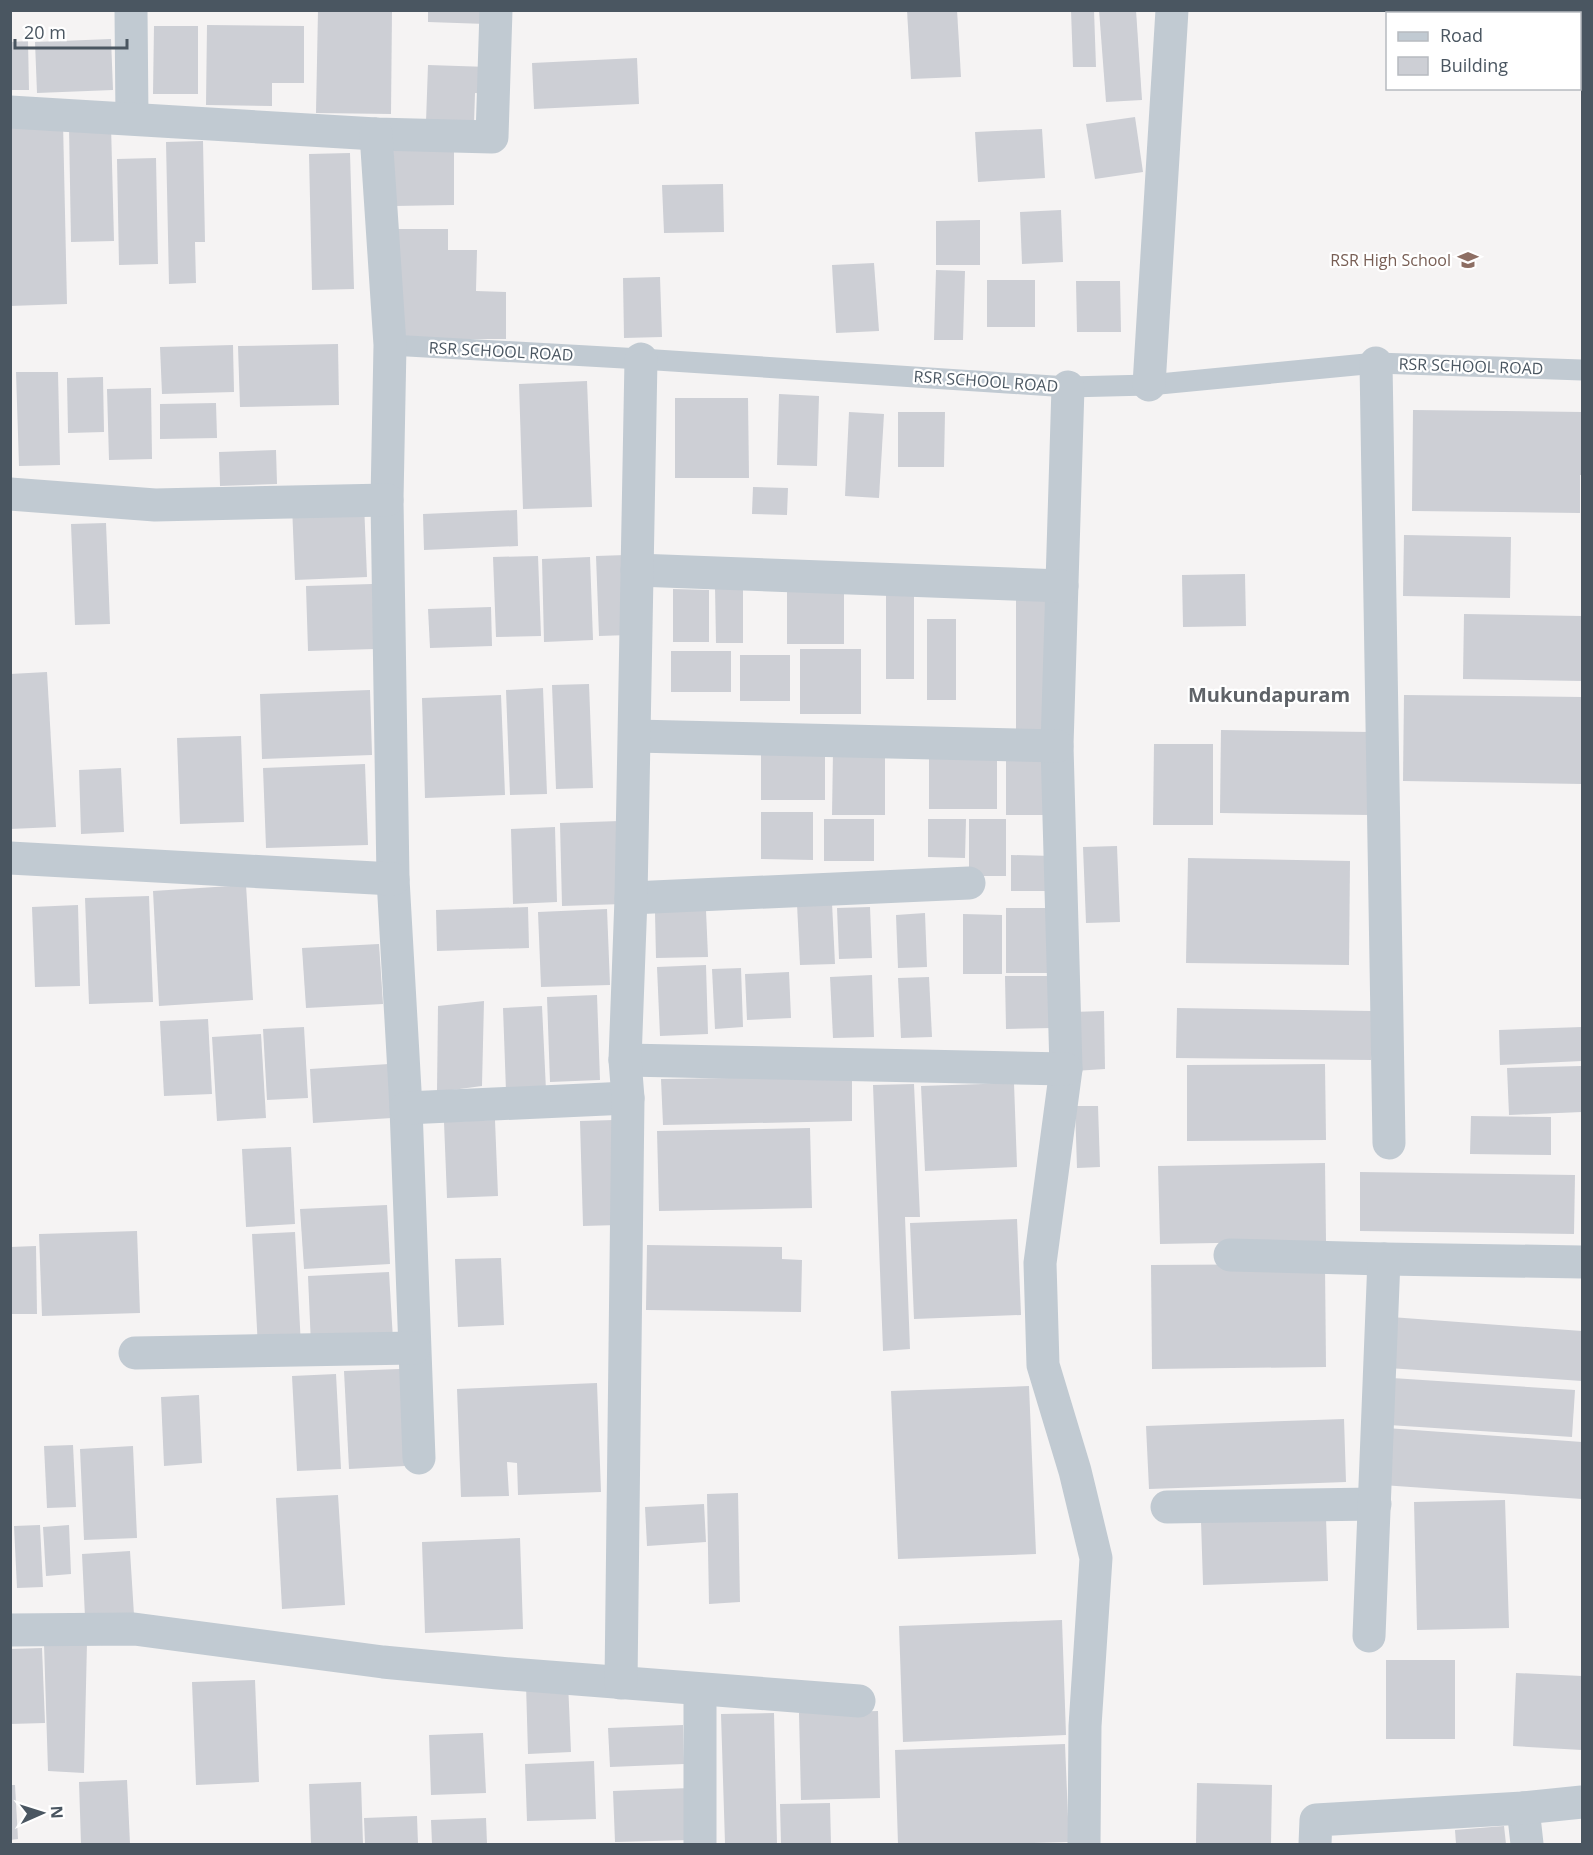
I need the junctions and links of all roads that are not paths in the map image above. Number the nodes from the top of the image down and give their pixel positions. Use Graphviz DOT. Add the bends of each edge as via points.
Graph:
graph roads {
  1 [pos="131,10"];
  2 [pos="496,10"];
  3 [pos="1172,10"];
  4 [pos="10,112"];
  5 [pos="132,118"];
  6 [pos="376,134"];
  7 [pos="390,345"];
  8 [pos="641,358"];
  9 [pos="1376,363"];
  10 [pos="1582,370"];
  11 [pos="1149,385"];
  12 [pos="1068,387"];
  13 [pos="10,494"];
  14 [pos="387,500"];
  15 [pos="637,570"];
  16 [pos="1062,586"];
  17 [pos="635,736"];
  18 [pos="1057,746"];
  19 [pos="10,858"];
  20 [pos="393,879"];
  21 [pos="969,883"];
  22 [pos="631,898"];
  23 [pos="625,1060"];
  24 [pos="1066,1068"];
  25 [pos="628,1098"];
  26 [pos="406,1108"];
  27 [pos="1389,1143"];
  28 [pos="1230,1255"];
  29 [pos="1384,1259"];
  30 [pos="1582,1262"];
  31 [pos="414,1348"];
  32 [pos="135,1353"];
  33 [pos="419,1458"];
  34 [pos="1375,1504"];
  35 [pos="1167,1507"];
  36 [pos="10,1630"];
  37 [pos="1369,1636"];
  38 [pos="621,1683"];
  39 [pos="700,1690"];
  40 [pos="859,1701"];
  41 [pos="1582,1802"];
  42 [pos="1523,1808"];
  43 [pos="700,1845"];
  44 [pos="1084,1845"];
  45 [pos="1315,1845"];
  46 [pos="1527,1845"];
  1 -- 5 [label="street"];
  2 -- 6 [label="street" via="492,137"];
  3 -- 11 [label="street"];
  4 -- 5 [label="street"];
  5 -- 6 [label="street"];
  6 -- 7 [label="street"];
  7 -- 8 [label="lane, RSR SCHOOL ROAD"];
  7 -- 14 [label="street"];
  8 -- 12 [label="lane, RSR SCHOOL ROAD"];
  8 -- 15 [label="street"];
  9 -- 10 [label="lane, RSR SCHOOL ROAD"];
  9 -- 11 [label="lane, RSR SCHOOL ROAD"];
  9 -- 27 [label="street"];
  11 -- 12 [label="lane, RSR SCHOOL ROAD"];
  12 -- 16 [label="street"];
  13 -- 14 [label="street" via="155,505"];
  14 -- 20 [label="street"];
  15 -- 16 [label="street"];
  15 -- 17 [label="street"];
  16 -- 18 [label="street"];
  17 -- 18 [label="street"];
  17 -- 22 [label="street"];
  18 -- 24 [label="street"];
  19 -- 20 [label="street"];
  20 -- 26 [label="street"];
  21 -- 22 [label="street"];
  22 -- 23 [label="street"];
  23 -- 24 [label="street"];
  23 -- 25 [label="street"];
  24 -- 44 [label="street" via="1040,1263 1043,1365 1075,1471 1095,1558 1085,1726"];
  25 -- 26 [label="street"];
  25 -- 38 [label="street"];
  26 -- 31 [label="street"];
  28 -- 29 [label="street"];
  29 -- 30 [label="street"];
  29 -- 34 [label="street"];
  31 -- 32 [label="street"];
  31 -- 33 [label="street"];
  34 -- 35 [label="street"];
  34 -- 37 [label="street"];
  36 -- 38 [label="street" via="134,1629 382,1662"];
  38 -- 39 [label="street"];
  39 -- 40 [label="street"];
  39 -- 43 [label="street"];
  41 -- 42 [label="street"];
  42 -- 45 [label="street" via="1316,1820"];
  42 -- 46 [label="street"];
}
